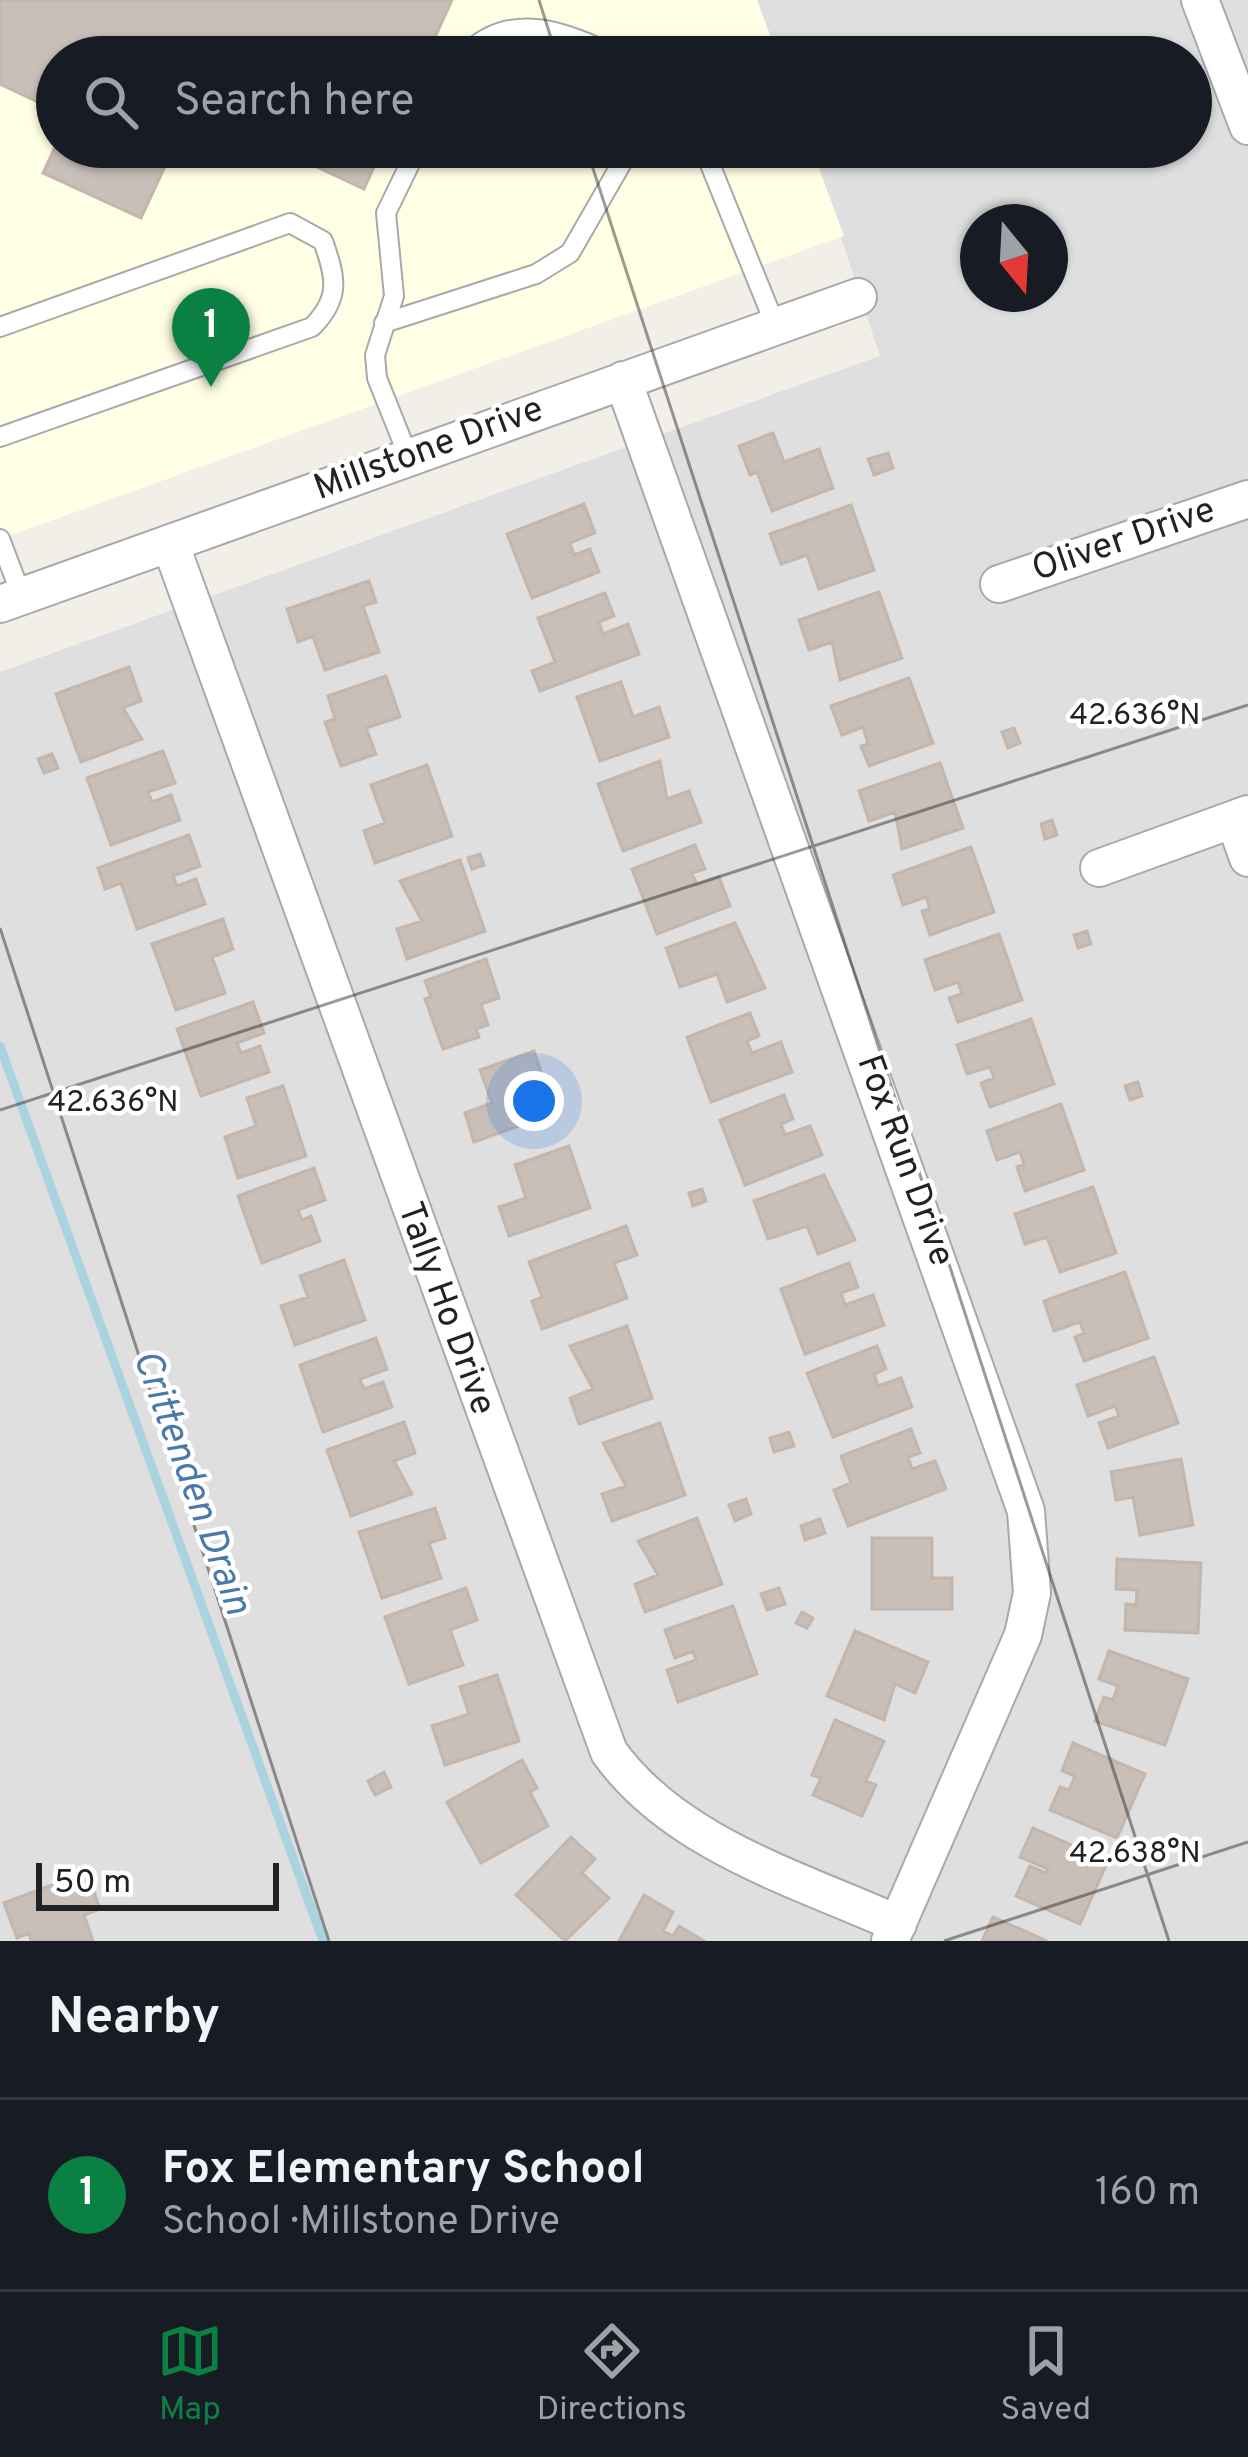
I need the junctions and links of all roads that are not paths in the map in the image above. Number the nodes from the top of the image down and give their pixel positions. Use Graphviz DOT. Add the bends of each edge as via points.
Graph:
graph roads {
  1 [pos="1200,0"];
  2 [pos="498,36"];
  3 [pos="574,36"];
  4 [pos="1248,126"];
  5 [pos="408,168"];
  6 [pos="621,168"];
  7 [pos="712,168"];
  8 [pos="858,297"];
  9 [pos="384,323"];
  10 [pos="0,327"];
  11 [pos="776,327"];
  12 [pos="622,380"];
  13 [pos="0,437"];
  14 [pos="409,458"];
  15 [pos="1248,499"];
  16 [pos="0,539"];
  17 [pos="170,543"];
  18 [pos="999,584"];
  19 [pos="11,600"];
  20 [pos="1241,816"];
  21 [pos="1248,858"];
  22 [pos="1099,868"];
  23 [pos="894,1932"];
  1 -- 4 [label="street"];
  2 -- 3 [label="lane" via="514,26"];
  5 -- 9 [label="lane" via="386,213 394,296"];
  6 -- 9 [label="lane" via="570,253 536,274"];
  7 -- 11 [label="lane"];
  8 -- 11 [label="street, Millstone Drive"];
  9 -- 14 [label="lane" via="377,378"];
  10 -- 13 [label="lane" via="290,223 323,241 336,278 332,307 312,327"];
  11 -- 12 [label="street, Millstone Drive"];
  12 -- 14 [label="street, Millstone Drive"];
  12 -- 23 [label="street, Fox Run Drive" via="1026,1510 1032,1593 1023,1635"];
  14 -- 17 [label="street, Millstone Drive"];
  15 -- 18 [label="street, Oliver Drive"];
  16 -- 19 [label="lane"];
  17 -- 19 [label="street, Millstone Drive"];
  17 -- 23 [label="street, Tally Ho Drive" via="609,1752 633,1786 697,1833"];
  20 -- 21 [label="street"];
  20 -- 22 [label="street"];
}
